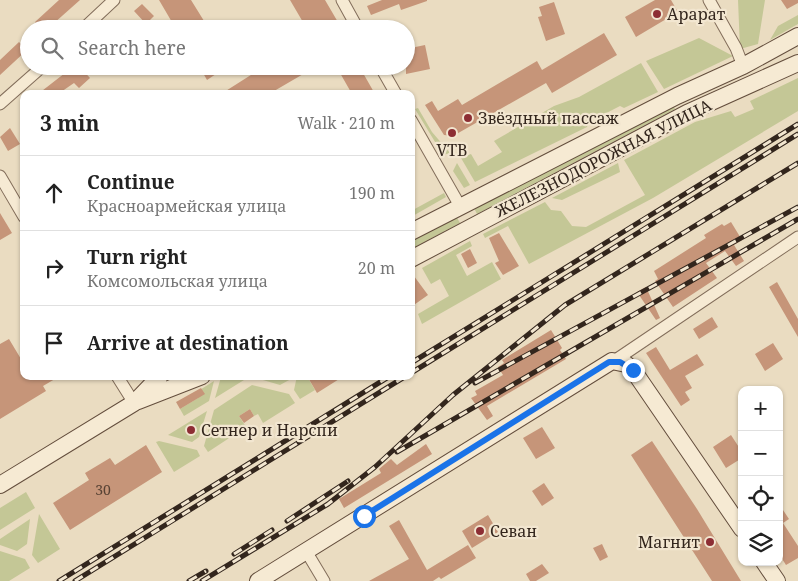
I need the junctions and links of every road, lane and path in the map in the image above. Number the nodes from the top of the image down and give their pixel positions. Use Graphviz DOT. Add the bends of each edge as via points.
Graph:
graph roads {
  1 [pos="114,0"];
  2 [pos="342,0"];
  3 [pos="709,0"];
  4 [pos="93,20"];
  5 [pos="353,20"];
  6 [pos="798,36"];
  7 [pos="798,63"];
  8 [pos="743,66"];
  9 [pos="33,75"];
  10 [pos="385,75"];
  11 [pos="394,90"];
  12 [pos="0,104"];
  13 [pos="415,127"];
  14 [pos="0,176"];
  15 [pos="460,206"];
  16 [pos="20,210"];
  17 [pos="472,226"];
  18 [pos="415,230"];
  19 [pos="798,237"];
  20 [pos="415,257"];
  21 [pos="642,342"];
  22 [pos="614,361"];
  23 [pos="633,370"];
  24 [pos="120,380"];
  25 [pos="156,380"];
  26 [pos="192,380"];
  27 [pos="134,403"];
  28 [pos="0,485"];
  29 [pos="738,523"];
  30 [pos="306,551"];
  31 [pos="767,566"];
  32 [pos="258,581"];
  33 [pos="324,581"];
  34 [pos="777,581"];
  1 -- 4 [label="street"];
  2 -- 5 [label="street"];
  3 -- 8 [label="street"];
  6 -- 8 [label="main road, ЖЕЛЕЗНОДОРОЖНАЯ УЛИЦА"];
  7 -- 17 [label="main road, ЖЕЛЕЗНОДОРОЖНАЯ УЛИЦА" via="687,113"];
  8 -- 15 [label="main road, ЖЕЛЕЗНОДОРОЖНАЯ УЛИЦА"];
  9 -- 12 [label="street"];
  10 -- 11 [label="street"];
  13 -- 15 [label="street"];
  14 -- 16 [label="street"];
  15 -- 17 [label="main road"];
  15 -- 18 [label="main road, ЖЕЛЕЗНОДОРОЖНАЯ УЛИЦА"];
  17 -- 20 [label="main road, ЖЕЛЕЗНОДОРОЖНАЯ УЛИЦА"];
  19 -- 21 [label="street"];
  21 -- 22 [label="street"];
  21 -- 23 [label="street"];
  22 -- 23 [label="main road"];
  22 -- 30 [label="main road"];
  23 -- 29 [label="main road"];
  24 -- 27 [label="street"];
  25 -- 27 [label="main road"];
  26 -- 27 [label="main road"];
  27 -- 28 [label="main road"];
  30 -- 32 [label="main road"];
  30 -- 33 [label="street"];
  31 -- 34 [label="main road"];
}
